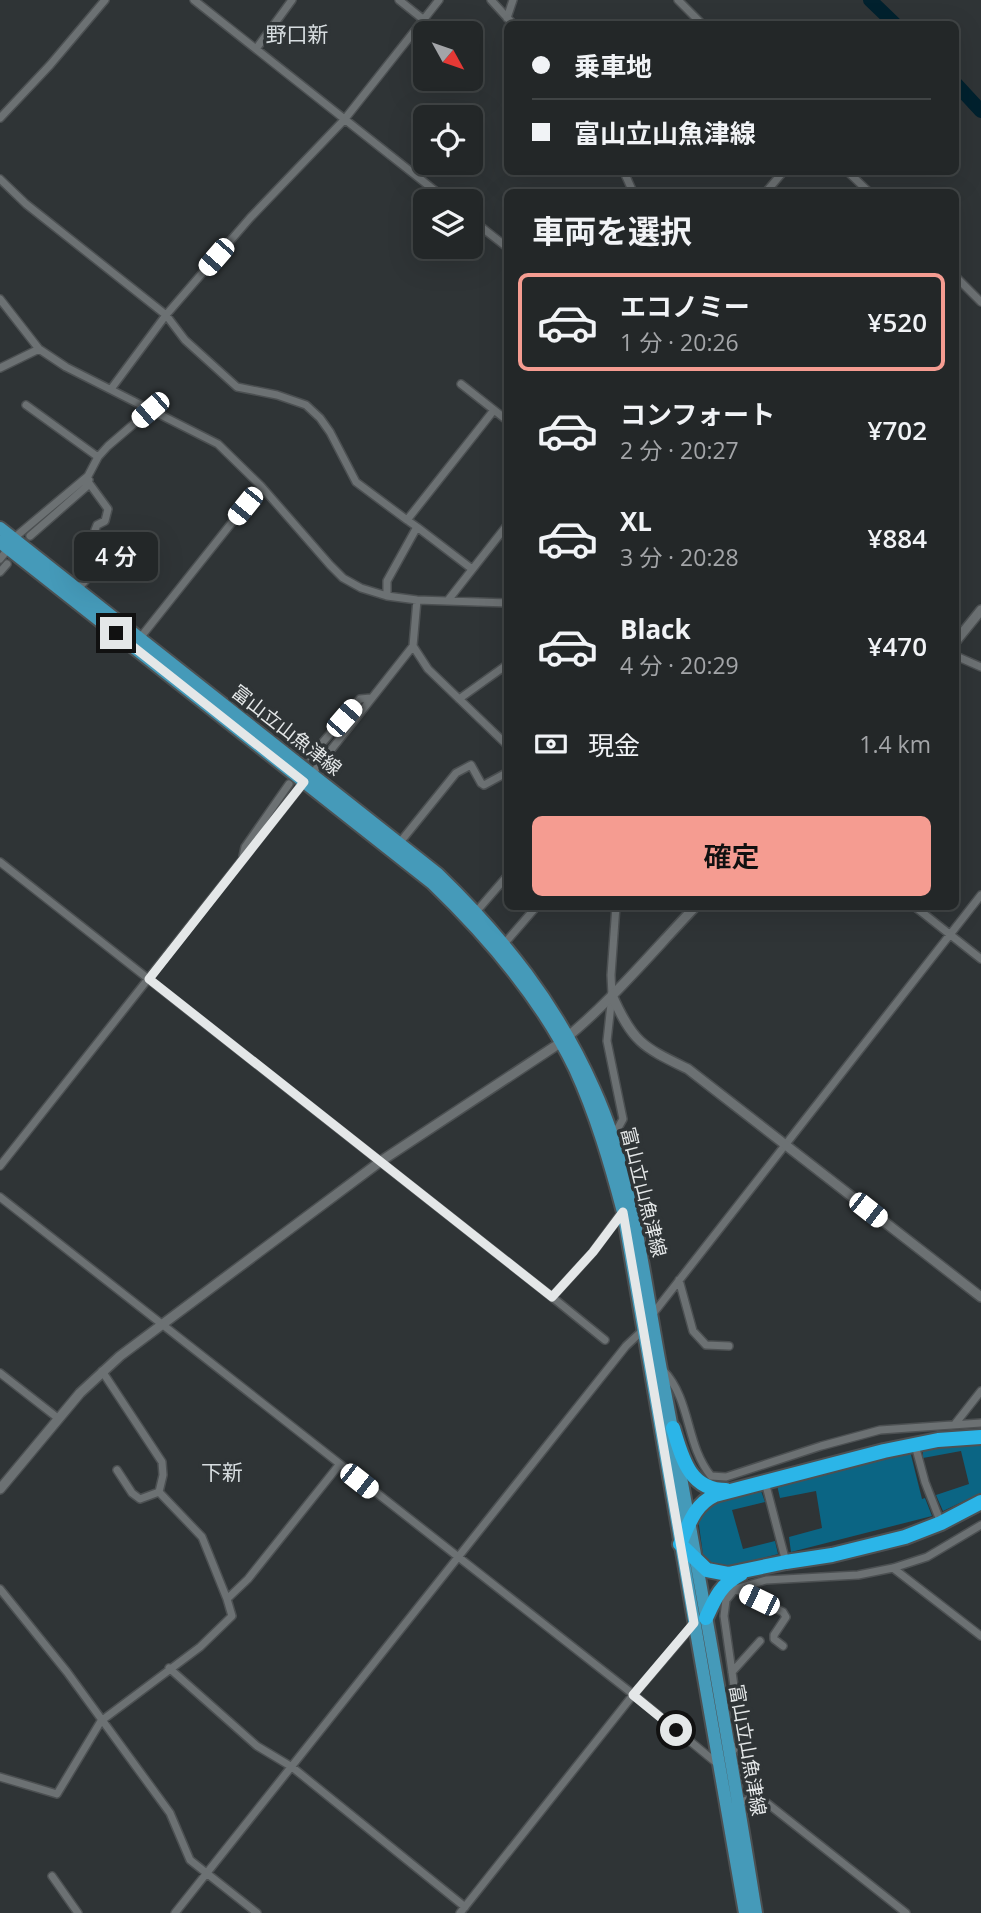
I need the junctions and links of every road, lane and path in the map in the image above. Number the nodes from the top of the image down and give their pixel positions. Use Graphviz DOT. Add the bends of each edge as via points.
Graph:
graph roads {
  1 [pos="105,0"];
  2 [pos="194,0"];
  3 [pos="292,0"];
  4 [pos="399,0"];
  5 [pos="439,0"];
  6 [pos="491,0"];
  7 [pos="513,0"];
  8 [pos="678,0"];
  9 [pos="424,20"];
  10 [pos="510,21"];
  11 [pos="699,21"];
  12 [pos="256,49"];
  13 [pos="0,118"];
  14 [pos="344,120"];
  15 [pos="780,175"];
  16 [pos="851,175"];
  17 [pos="0,179"];
  18 [pos="433,189"];
  19 [pos="769,189"];
  20 [pos="866,189"];
  21 [pos="483,228"];
  22 [pos="504,245"];
  23 [pos="959,279"];
  24 [pos="0,299"];
  25 [pos="981,302"];
  26 [pos="166,315"];
  27 [pos="39,349"];
  28 [pos="0,368"];
  29 [pos="461,384"];
  30 [pos="111,389"];
  31 [pos="26,405"];
  32 [pos="150,410"];
  33 [pos="494,410"];
  34 [pos="504,418"];
  35 [pos="98,457"];
  36 [pos="88,479"];
  37 [pos="261,486"];
  38 [pos="407,520"];
  39 [pos="417,527"];
  40 [pos="0,528"];
  41 [pos="504,529"];
  42 [pos="30,536"];
  43 [pos="6,551"];
  44 [pos="472,569"];
  45 [pos="0,572"];
  46 [pos="78,589"];
  47 [pos="387,596"];
  48 [pos="417,600"];
  49 [pos="449,600"];
  50 [pos="504,603"];
  51 [pos="981,610"];
  52 [pos="959,637"];
  53 [pos="140,638"];
  54 [pos="413,646"];
  55 [pos="959,657"];
  56 [pos="504,667"];
  57 [pos="981,667"];
  58 [pos="371,698"];
  59 [pos="459,699"];
  60 [pos="504,742"];
  61 [pos="310,757"];
  62 [pos="504,774"];
  63 [pos="308,778"];
  64 [pos="289,784"];
  65 [pos="396,848"];
  66 [pos="243,857"];
  67 [pos="0,862"];
  68 [pos="504,880"];
  69 [pos="981,895"];
  70 [pos="534,910"];
  71 [pos="616,910"];
  72 [pos="691,910"];
  73 [pos="919,910"];
  74 [pos="476,912"];
  75 [pos="950,934"];
  76 [pos="505,944"];
  77 [pos="981,959"];
  78 [pos="149,979"];
  79 [pos="612,995"];
  80 [pos="564,1040"];
  81 [pos="613,1137"];
  82 [pos="784,1144"];
  83 [pos="381,1161"];
  84 [pos="0,1166"];
  85 [pos="0,1197"];
  86 [pos="627,1207"];
  87 [pos="679,1280"];
  88 [pos="552,1297"];
  89 [pos="981,1297"];
  90 [pos="652,1315"];
  91 [pos="163,1324"];
  92 [pos="643,1329"];
  93 [pos="605,1340"];
  94 [pos="729,1346"];
  95 [pos="660,1367"];
  96 [pos="102,1371"];
  97 [pos="0,1373"];
  98 [pos="981,1391"];
  99 [pos="59,1419"];
  100 [pos="955,1424"];
  101 [pos="978,1427"];
  102 [pos="673,1428"];
  103 [pos="915,1444"];
  104 [pos="339,1465"];
  105 [pos="117,1470"];
  106 [pos="765,1481"];
  107 [pos="0,1489"];
  108 [pos="731,1490"];
  109 [pos="159,1492"];
  110 [pos="981,1502"];
  111 [pos="690,1523"];
  112 [pos="941,1524"];
  113 [pos="981,1525"];
  114 [pos="680,1544"];
  115 [pos="458,1558"];
  116 [pos="696,1560"];
  117 [pos="786,1562"];
  118 [pos="893,1568"];
  119 [pos="745,1571"];
  120 [pos="736,1589"];
  121 [pos="0,1590"];
  122 [pos="227,1599"];
  123 [pos="700,1620"];
  124 [pos="981,1636"];
  125 [pos="760,1641"];
  126 [pos="783,1646"];
  127 [pos="169,1668"];
  128 [pos="732,1672"];
  129 [pos="633,1695"];
  130 [pos="100,1721"];
  131 [pos="729,1756"];
  132 [pos="719,1765"];
  133 [pos="292,1767"];
  134 [pos="0,1777"];
  135 [pos="738,1802"];
  136 [pos="206,1874"];
  137 [pos="52,1876"];
  138 [pos="463,1910"];
  139 [pos="78,1913"];
  140 [pos="175,1913"];
  141 [pos="257,1913"];
  142 [pos="745,1913"];
  143 [pos="756,1913"];
  144 [pos="906,1913"];
  1 -- 13 [label="street"];
  2 -- 12 [label="street"];
  3 -- 12 [label="street"];
  4 -- 9 [label="street"];
  5 -- 9 [label="street"];
  6 -- 10 [label="street"];
  7 -- 10 [label="street"];
  8 -- 11 [label="street"];
  9 -- 14 [label="street"];
  12 -- 14 [label="street"];
  14 -- 18 [label="street"];
  14 -- 26 [label="street"];
  15 -- 19 [label="street"];
  16 -- 20 [label="street"];
  17 -- 26 [label="street"];
  21 -- 22 [label="street"];
  23 -- 25 [label="street"];
  24 -- 27 [label="street"];
  26 -- 30 [label="street"];
  26 -- 38 [label="street" via="185,340 237,387 306,405 330,432 356,482"];
  27 -- 28 [label="street"];
  27 -- 30 [label="street"];
  29 -- 33 [label="street"];
  30 -- 32 [label="street"];
  31 -- 35 [label="street"];
  32 -- 35 [label="street"];
  32 -- 37 [label="street" via="218,444"];
  33 -- 34 [label="street"];
  33 -- 38 [label="street"];
  35 -- 36 [label="street"];
  36 -- 42 [label="street"];
  36 -- 43 [label="street"];
  36 -- 46 [label="street" via="108,509 105,521 94,530 106,554"];
  37 -- 47 [label="street" via="343,578"];
  37 -- 53 [label="street"];
  38 -- 39 [label="street"];
  39 -- 44 [label="street"];
  39 -- 47 [label="street" via="387,581"];
  40 -- 43 [label="main road, 富山立山魚津線"];
  41 -- 44 [label="street"];
  43 -- 45 [label="street"];
  43 -- 46 [label="main road, 富山立山魚津線"];
  43 -- 63 [label="main road, 富山立山魚津線"];
  44 -- 49 [label="street"];
  46 -- 53 [label="main road, 富山立山魚津線"];
  47 -- 48 [label="street"];
  48 -- 49 [label="street"];
  48 -- 54 [label="street"];
  49 -- 50 [label="street"];
  51 -- 52 [label="street"];
  53 -- 63 [label="main road, 富山立山魚津線"];
  54 -- 58 [label="street"];
  54 -- 59 [label="street" via="428,669"];
  55 -- 57 [label="street"];
  56 -- 59 [label="street"];
  58 -- 61 [label="street" via="360,699"];
  58 -- 63 [label="street"];
  59 -- 60 [label="street"];
  62 -- 65 [label="street" via="484,785 471,765 456,773"];
  63 -- 65 [label="main road, 富山立山魚津線"];
  63 -- 66 [label="street"];
  64 -- 66 [label="street" via="245,847"];
  65 -- 74 [label="main road, 富山立山魚津線" via="438,874"];
  65 -- 80 [label="main road, 富山立山魚津線" via="468,917"];
  66 -- 78 [label="street"];
  67 -- 78 [label="street"];
  68 -- 74 [label="street"];
  69 -- 75 [label="street"];
  70 -- 76 [label="street"];
  71 -- 79 [label="street"];
  72 -- 79 [label="street"];
  73 -- 75 [label="street"];
  74 -- 76 [label="main road, 富山立山魚津線"];
  75 -- 77 [label="street"];
  75 -- 82 [label="street"];
  76 -- 80 [label="main road, 富山立山魚津線" via="541,992"];
  78 -- 83 [label="street"];
  78 -- 84 [label="street"];
  79 -- 80 [label="street"];
  79 -- 81 [label="street" via="607,1041 623,1119"];
  79 -- 82 [label="street" via="642,1044 688,1069"];
  80 -- 81 [label="main road, 富山立山魚津線" via="595,1091"];
  80 -- 83 [label="street"];
  80 -- 86 [label="main road, 富山立山魚津線"];
  81 -- 86 [label="main road, 富山立山魚津線"];
  82 -- 87 [label="street"];
  82 -- 89 [label="street"];
  83 -- 88 [label="street"];
  83 -- 91 [label="street"];
  85 -- 91 [label="street"];
  86 -- 88 [label="street"];
  86 -- 90 [label="main road, 富山立山魚津線"];
  86 -- 92 [label="main road, 富山立山魚津線"];
  87 -- 90 [label="street"];
  87 -- 94 [label="street" via="693,1331 706,1345"];
  88 -- 93 [label="street"];
  90 -- 95 [label="main road, 富山立山魚津線"];
  91 -- 96 [label="street"];
  91 -- 104 [label="street"];
  92 -- 114 [label="main road, 富山立山魚津線"];
  92 -- 115 [label="street"];
  95 -- 100 [label="street" via="674,1382 700,1463 711,1476 726,1477 880,1430"];
  95 -- 102 [label="main road, 富山立山魚津線"];
  96 -- 99 [label="street"];
  96 -- 109 [label="street" via="162,1462"];
  97 -- 99 [label="street"];
  98 -- 100 [label="street"];
  99 -- 107 [label="street"];
  100 -- 101 [label="street"];
  101 -- 103 [label="highway"];
  102 -- 108 [label="highway" via="691,1475 709,1488"];
  102 -- 111 [label="main road, 富山立山魚津線"];
  103 -- 106 [label="highway"];
  103 -- 112 [label="street"];
  104 -- 115 [label="street"];
  104 -- 122 [label="street"];
  105 -- 109 [label="street" via="140,1499"];
  106 -- 108 [label="highway"];
  106 -- 117 [label="street"];
  108 -- 111 [label="highway" via="701,1503"];
  109 -- 122 [label="street" via="202,1537"];
  110 -- 112 [label="highway"];
  111 -- 114 [label="highway"];
  111 -- 116 [label="main road, 富山立山魚津線"];
  112 -- 117 [label="highway" via="832,1555"];
  113 -- 118 [label="street" via="927,1557"];
  114 -- 116 [label="highway"];
  114 -- 123 [label="main road, 富山立山魚津線"];
  115 -- 129 [label="street"];
  115 -- 133 [label="street"];
  116 -- 119 [label="highway" via="713,1573"];
  116 -- 123 [label="main road, 富山立山魚津線"];
  117 -- 119 [label="highway"];
  118 -- 120 [label="street" via="858,1575 766,1580"];
  118 -- 124 [label="street"];
  119 -- 123 [label="highway" via="724,1584"];
  120 -- 126 [label="street" via="783,1612 786,1617 774,1635"];
  120 -- 128 [label="street" via="726,1600 724,1616"];
  121 -- 130 [label="street" via="67,1672"];
  122 -- 127 [label="street" via="232,1616 200,1647"];
  123 -- 129 [label="street"];
  123 -- 131 [label="main road, 富山立山魚津線"];
  123 -- 132 [label="main road, 富山立山魚津線"];
  125 -- 128 [label="street"];
  127 -- 130 [label="street"];
  127 -- 133 [label="street" via="257,1746"];
  128 -- 131 [label="street" via="739,1743"];
  129 -- 132 [label="street"];
  129 -- 138 [label="street"];
  130 -- 134 [label="street" via="57,1794"];
  130 -- 136 [label="street" via="170,1814 190,1860"];
  131 -- 135 [label="main road, 富山立山魚津線"];
  132 -- 142 [label="main road, 富山立山魚津線"];
  133 -- 136 [label="street"];
  133 -- 138 [label="street"];
  135 -- 143 [label="main road, 富山立山魚津線"];
  135 -- 144 [label="street" via="758,1796"];
  136 -- 140 [label="street"];
  136 -- 141 [label="street"];
  137 -- 139 [label="street"];
}
